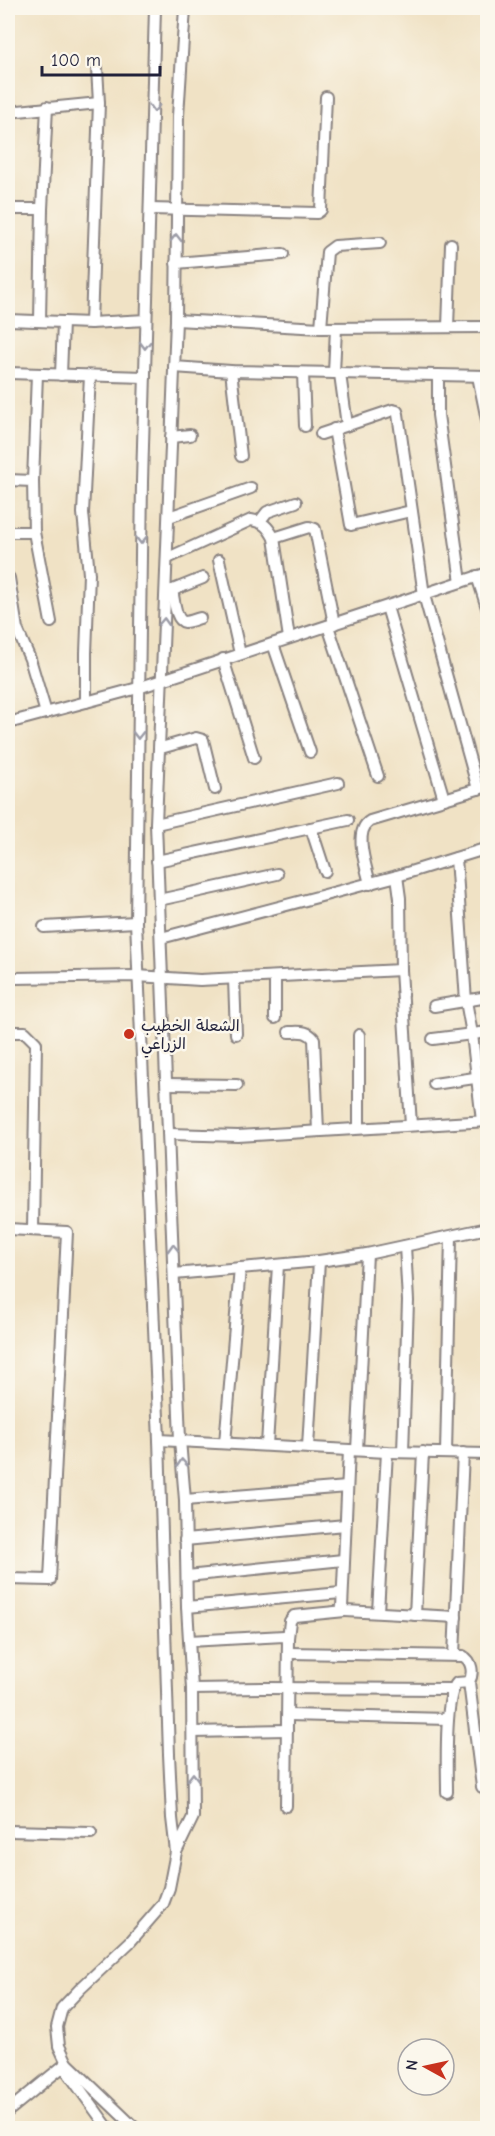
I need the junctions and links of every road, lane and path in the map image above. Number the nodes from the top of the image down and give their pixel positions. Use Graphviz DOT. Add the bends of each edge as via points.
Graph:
graph roads {
  1 [pos="156,8"];
  2 [pos="185,8"];
  3 [pos="97,68"];
  4 [pos="326,97"];
  5 [pos="99,103"];
  6 [pos="47,107"];
  7 [pos="8,112"];
  8 [pos="8,209"];
  9 [pos="42,209"];
  10 [pos="150,209"];
  11 [pos="176,211"];
  12 [pos="380,243"];
  13 [pos="451,244"];
  14 [pos="284,254"];
  15 [pos="176,263"];
  16 [pos="8,320"];
  17 [pos="146,320"];
  18 [pos="176,320"];
  19 [pos="40,321"];
  20 [pos="63,322"];
  21 [pos="92,323"];
  22 [pos="448,327"];
  23 [pos="488,327"];
  24 [pos="321,328"];
  25 [pos="336,328"];
  26 [pos="174,367"];
  27 [pos="231,371"];
  28 [pos="8,373"];
  29 [pos="303,373"];
  30 [pos="37,374"];
  31 [pos="337,374"];
  32 [pos="61,375"];
  33 [pos="438,375"];
  34 [pos="90,376"];
  35 [pos="483,376"];
  36 [pos="145,377"];
  37 [pos="347,425"];
  38 [pos="488,425"];
  39 [pos="305,426"];
  40 [pos="334,429"];
  41 [pos="321,434"];
  42 [pos="190,435"];
  43 [pos="171,437"];
  44 [pos="241,456"];
  45 [pos="8,480"];
  46 [pos="33,481"];
  47 [pos="250,488"];
  48 [pos="296,502"];
  49 [pos="411,511"];
  50 [pos="170,517"];
  51 [pos="260,521"];
  52 [pos="8,532"];
  53 [pos="34,532"];
  54 [pos="274,538"];
  55 [pos="168,558"];
  56 [pos="219,560"];
  57 [pos="482,575"];
  58 [pos="9,578"];
  59 [pos="202,578"];
  60 [pos="461,582"];
  61 [pos="168,592"];
  62 [pos="424,595"];
  63 [pos="387,607"];
  64 [pos="488,611"];
  65 [pos="200,618"];
  66 [pos="51,622"];
  67 [pos="331,625"];
  68 [pos="289,638"];
  69 [pos="273,644"];
  70 [pos="240,654"];
  71 [pos="223,659"];
  72 [pos="162,680"];
  73 [pos="138,688"];
  74 [pos="86,702"];
  75 [pos="46,713"];
  76 [pos="8,723"];
  77 [pos="161,748"];
  78 [pos="310,752"];
  79 [pos="254,758"];
  80 [pos="378,776"];
  81 [pos="338,783"];
  82 [pos="483,788"];
  83 [pos="215,789"];
  84 [pos="444,799"];
  85 [pos="348,820"];
  86 [pos="156,824"];
  87 [pos="311,828"];
  88 [pos="488,848"];
  89 [pos="456,858"];
  90 [pos="157,861"];
  91 [pos="325,871"];
  92 [pos="277,874"];
  93 [pos="397,876"];
  94 [pos="370,884"];
  95 [pos="159,900"];
  96 [pos="136,922"];
  97 [pos="44,927"];
  98 [pos="161,938"];
  99 [pos="401,970"];
  100 [pos="137,976"];
  101 [pos="274,976"];
  102 [pos="162,977"];
  103 [pos="234,979"];
  104 [pos="8,980"];
  105 [pos="488,997"];
  106 [pos="466,1001"];
  107 [pos="434,1006"];
  108 [pos="275,1018"];
  109 [pos="8,1032"];
  110 [pos="289,1032"];
  111 [pos="488,1032"];
  112 [pos="236,1034"];
  113 [pos="472,1034"];
  114 [pos="359,1035"];
  115 [pos="433,1039"];
  116 [pos="483,1077"];
  117 [pos="168,1084"];
  118 [pos="434,1084"];
  119 [pos="237,1085"];
  120 [pos="485,1121"];
  121 [pos="411,1125"];
  122 [pos="359,1128"];
  123 [pos="318,1131"];
  124 [pos="170,1134"];
  125 [pos="8,1229"];
  126 [pos="33,1230"];
  127 [pos="488,1230"];
  128 [pos="451,1237"];
  129 [pos="405,1246"];
  130 [pos="367,1254"];
  131 [pos="319,1261"];
  132 [pos="278,1264"];
  133 [pos="240,1268"];
  134 [pos="174,1274"];
  135 [pos="159,1440"];
  136 [pos="180,1440"];
  137 [pos="225,1443"];
  138 [pos="267,1445"];
  139 [pos="308,1447"];
  140 [pos="353,1450"];
  141 [pos="387,1452"];
  142 [pos="403,1452"];
  143 [pos="423,1452"];
  144 [pos="446,1453"];
  145 [pos="463,1454"];
  146 [pos="488,1454"];
  147 [pos="347,1487"];
  148 [pos="185,1500"];
  149 [pos="345,1526"];
  150 [pos="185,1540"];
  151 [pos="343,1560"];
  152 [pos="187,1576"];
  153 [pos="8,1579"];
  154 [pos="341,1593"];
  155 [pos="287,1598"];
  156 [pos="187,1607"];
  157 [pos="345,1611"];
  158 [pos="378,1612"];
  159 [pos="414,1615"];
  160 [pos="294,1616"];
  161 [pos="456,1617"];
  162 [pos="288,1638"];
  163 [pos="189,1641"];
  164 [pos="290,1653"];
  165 [pos="454,1655"];
  166 [pos="469,1682"];
  167 [pos="288,1688"];
  168 [pos="192,1689"];
  169 [pos="452,1689"];
  170 [pos="288,1715"];
  171 [pos="448,1719"];
  172 [pos="287,1730"];
  173 [pos="193,1732"];
  174 [pos="482,1740"];
  175 [pos="482,1787"];
  176 [pos="447,1792"];
  177 [pos="286,1806"];
  178 [pos="194,1817"];
  179 [pos="172,1818"];
  180 [pos="8,1831"];
  181 [pos="91,1833"];
  182 [pos="176,1852"];
  183 [pos="66,2065"];
  184 [pos="8,2111"];
  185 [pos="108,2128"];
  186 [pos="135,2128"];
  1 -- 10 [label="street, one-way"];
  2 -- 11 [label="street"];
  3 -- 5 [label="street"];
  4 -- 11 [label="street" via="321,210"];
  5 -- 6 [label="street"];
  5 -- 21 [label="street"];
  6 -- 7 [label="street"];
  6 -- 9 [label="street"];
  8 -- 9 [label="street"];
  9 -- 19 [label="street"];
  10 -- 11 [label="street"];
  10 -- 17 [label="street"];
  15 -- 11 [label="street, one-way"];
  12 -- 24 [label="street" via="335,246 327,252"];
  13 -- 22 [label="street"];
  14 -- 15 [label="street"];
  15 -- 18 [label="street"];
  16 -- 19 [label="street"];
  17 -- 21 [label="street"];
  17 -- 36 [label="street, one-way"];
  18 -- 24 [label="street"];
  18 -- 26 [label="street"];
  19 -- 20 [label="street"];
  20 -- 21 [label="street"];
  20 -- 32 [label="street"];
  22 -- 23 [label="street"];
  22 -- 25 [label="street"];
  24 -- 25 [label="street"];
  25 -- 31 [label="street"];
  26 -- 27 [label="street"];
  26 -- 43 [label="street"];
  27 -- 29 [label="street"];
  27 -- 44 [label="street"];
  28 -- 30 [label="street"];
  29 -- 31 [label="street"];
  29 -- 39 [label="street"];
  30 -- 32 [label="street"];
  30 -- 46 [label="street"];
  31 -- 33 [label="street"];
  31 -- 37 [label="street"];
  32 -- 34 [label="street"];
  33 -- 35 [label="street"];
  33 -- 60 [label="street" via="438,415"];
  34 -- 36 [label="street"];
  34 -- 74 [label="street" via="83,513 90,574"];
  35 -- 38 [label="street"];
  36 -- 73 [label="street, one-way"];
  37 -- 40 [label="street"];
  37 -- 49 [label="street" via="397,411"];
  40 -- 41 [label="street"];
  40 -- 49 [label="street" via="351,525"];
  42 -- 43 [label="street"];
  43 -- 50 [label="street"];
  45 -- 46 [label="street"];
  46 -- 53 [label="street"];
  47 -- 50 [label="street"];
  48 -- 51 [label="street" via="267,512"];
  49 -- 62 [label="street"];
  50 -- 55 [label="street"];
  51 -- 54 [label="street" via="269,527"];
  51 -- 55 [label="street" via="251,520"];
  52 -- 53 [label="street"];
  53 -- 66 [label="street"];
  54 -- 67 [label="street" via="309,526 315,529"];
  54 -- 68 [label="street"];
  55 -- 61 [label="street"];
  56 -- 70 [label="street"];
  57 -- 60 [label="street"];
  57 -- 64 [label="street"];
  58 -- 75 [label="street" via="17,629"];
  59 -- 61 [label="street"];
  60 -- 62 [label="street"];
  61 -- 65 [label="street" via="181,621"];
  72 -- 61 [label="street, one-way"];
  62 -- 63 [label="street"];
  62 -- 82 [label="street"];
  63 -- 67 [label="street"];
  63 -- 84 [label="street"];
  67 -- 68 [label="street"];
  67 -- 80 [label="street"];
  68 -- 69 [label="street"];
  69 -- 70 [label="street"];
  69 -- 78 [label="street"];
  70 -- 71 [label="street"];
  71 -- 72 [label="street"];
  71 -- 79 [label="street"];
  72 -- 73 [label="street"];
  72 -- 77 [label="street"];
  73 -- 74 [label="street"];
  73 -- 96 [label="street, one-way"];
  74 -- 75 [label="street"];
  75 -- 76 [label="street"];
  77 -- 83 [label="street" via="196,738 203,740"];
  77 -- 86 [label="street"];
  81 -- 86 [label="street"];
  82 -- 84 [label="street"];
  84 -- 94 [label="street" via="364,824 360,835"];
  85 -- 87 [label="street"];
  86 -- 90 [label="street"];
  87 -- 90 [label="street"];
  87 -- 91 [label="street"];
  88 -- 89 [label="street"];
  89 -- 93 [label="street"];
  89 -- 106 [label="street"];
  90 -- 95 [label="street"];
  92 -- 95 [label="street"];
  93 -- 94 [label="street"];
  93 -- 99 [label="street"];
  94 -- 98 [label="street"];
  95 -- 98 [label="street"];
  96 -- 97 [label="street"];
  96 -- 100 [label="street"];
  98 -- 102 [label="street"];
  99 -- 101 [label="street"];
  99 -- 121 [label="street"];
  100 -- 102 [label="street"];
  100 -- 104 [label="street"];
  100 -- 135 [label="street"];
  101 -- 103 [label="street"];
  101 -- 108 [label="street"];
  102 -- 103 [label="street"];
  102 -- 117 [label="street"];
  103 -- 112 [label="street"];
  105 -- 106 [label="street"];
  106 -- 107 [label="street"];
  106 -- 113 [label="street"];
  109 -- 126 [label="street" via="25,1032 36,1043"];
  110 -- 123 [label="street" via="305,1031 314,1039"];
  111 -- 113 [label="street"];
  113 -- 115 [label="street"];
  113 -- 116 [label="street"];
  114 -- 122 [label="street"];
  116 -- 118 [label="street"];
  116 -- 120 [label="street"];
  117 -- 119 [label="street"];
  117 -- 124 [label="street"];
  120 -- 121 [label="street"];
  121 -- 122 [label="street"];
  122 -- 123 [label="street"];
  123 -- 124 [label="street" via="238,1136"];
  134 -- 124 [label="street, one-way"];
  125 -- 126 [label="street"];
  126 -- 153 [label="street" via="68,1232 50,1580"];
  127 -- 128 [label="street"];
  128 -- 129 [label="street"];
  128 -- 144 [label="street"];
  129 -- 130 [label="street"];
  129 -- 142 [label="street" via="408,1301"];
  130 -- 131 [label="street"];
  130 -- 140 [label="street"];
  131 -- 132 [label="street"];
  131 -- 139 [label="street"];
  132 -- 133 [label="street"];
  132 -- 138 [label="street"];
  133 -- 134 [label="street"];
  133 -- 137 [label="street"];
  134 -- 136 [label="street"];
  135 -- 136 [label="street"];
  135 -- 179 [label="street"];
  136 -- 137 [label="street"];
  148 -- 136 [label="street, one-way"];
  137 -- 138 [label="street"];
  138 -- 139 [label="street"];
  139 -- 140 [label="street"];
  140 -- 141 [label="street"];
  140 -- 147 [label="street"];
  141 -- 142 [label="street"];
  141 -- 158 [label="street"];
  142 -- 143 [label="street"];
  143 -- 144 [label="street"];
  143 -- 159 [label="street"];
  144 -- 145 [label="street"];
  145 -- 146 [label="street"];
  145 -- 161 [label="street"];
  147 -- 148 [label="street"];
  147 -- 149 [label="street"];
  148 -- 150 [label="street"];
  149 -- 150 [label="street"];
  149 -- 151 [label="street"];
  150 -- 152 [label="street"];
  151 -- 152 [label="street"];
  151 -- 154 [label="street"];
  152 -- 156 [label="street"];
  154 -- 155 [label="street"];
  154 -- 157 [label="street" via="340,1604"];
  155 -- 156 [label="street"];
  155 -- 160 [label="street" via="288,1611"];
  156 -- 163 [label="street"];
  157 -- 158 [label="street"];
  157 -- 160 [label="street"];
  158 -- 159 [label="street"];
  159 -- 161 [label="street"];
  160 -- 162 [label="street"];
  161 -- 165 [label="street"];
  162 -- 163 [label="street"];
  162 -- 164 [label="street"];
  163 -- 168 [label="street"];
  164 -- 165 [label="street"];
  164 -- 167 [label="street"];
  165 -- 166 [label="street" via="471,1663"];
  166 -- 169 [label="street" via="457,1683"];
  166 -- 174 [label="street"];
  167 -- 168 [label="street"];
  167 -- 169 [label="street"];
  167 -- 170 [label="street"];
  168 -- 173 [label="street"];
  169 -- 171 [label="street"];
  170 -- 171 [label="street"];
  170 -- 172 [label="street"];
  171 -- 176 [label="street"];
  172 -- 173 [label="street"];
  172 -- 177 [label="street"];
  178 -- 173 [label="street, one-way"];
  174 -- 175 [label="street"];
  178 -- 179 [label="street"];
  178 -- 182 [label="street"];
  179 -- 182 [label="street"];
  180 -- 181 [label="street"];
  182 -- 183 [label="street" via="163,1904 62,2008 57,2028"];
  183 -- 184 [label="street"];
  183 -- 185 [label="street"];
  183 -- 186 [label="street"];
}
